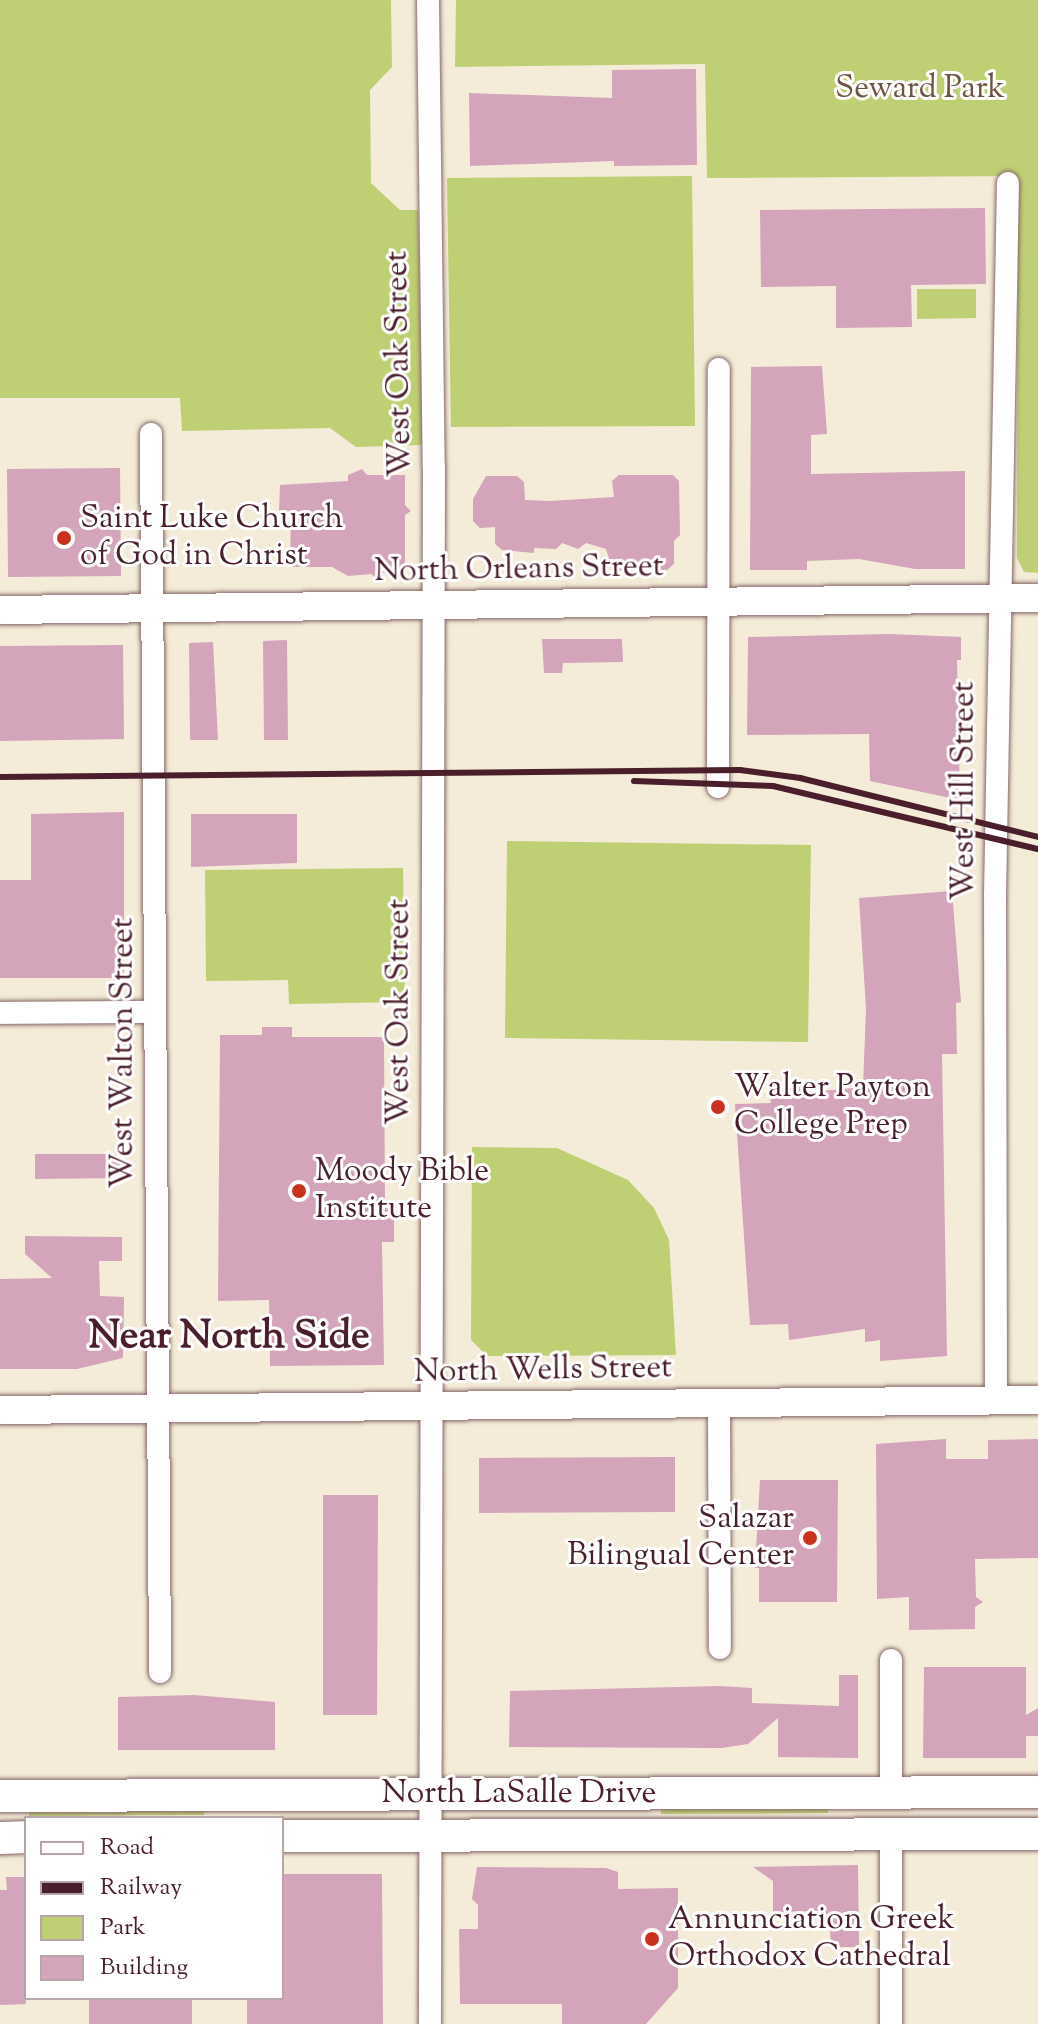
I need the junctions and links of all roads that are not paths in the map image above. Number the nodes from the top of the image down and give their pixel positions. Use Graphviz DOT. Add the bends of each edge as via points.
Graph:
graph roads {
  1 [pos="428,0"];
  2 [pos="1008,183"];
  3 [pos="719,369"];
  4 [pos="151,434"];
  5 [pos="1038,598"];
  6 [pos="998,599"];
  7 [pos="718,602"];
  8 [pos="433,605"];
  9 [pos="152,608"];
  10 [pos="0,610"];
  11 [pos="718,787"];
  12 [pos="155,1012"];
  13 [pos="0,1013"];
  14 [pos="996,1400"];
  15 [pos="1038,1400"];
  16 [pos="719,1403"];
  17 [pos="431,1406"];
  18 [pos="158,1408"];
  19 [pos="0,1410"];
  20 [pos="720,1648"];
  21 [pos="891,1660"];
  22 [pos="160,1672"];
  23 [pos="1038,1792"];
  24 [pos="891,1793"];
  25 [pos="430,1795"];
  26 [pos="0,1796"];
  27 [pos="1038,1834"];
  28 [pos="891,1835"];
  29 [pos="284,1836"];
  30 [pos="430,1836"];
  31 [pos="24,1837"];
  32 [pos="0,1838"];
  33 [pos="430,2024"];
  34 [pos="891,2024"];
  1 -- 8 [label="street, West Oak Street"];
  2 -- 6 [label="street, West Hill Street"];
  3 -- 7 [label="street"];
  4 -- 9 [label="street, West Walton Street"];
  5 -- 6 [label="street, North Orleans Street"];
  6 -- 7 [label="street, North Orleans Street"];
  6 -- 14 [label="street, West Hill Street"];
  7 -- 8 [label="street, North Orleans Street"];
  7 -- 11 [label="street"];
  8 -- 9 [label="street, North Orleans Street"];
  8 -- 17 [label="street, West Oak Street"];
  9 -- 10 [label="street, North Orleans Street"];
  9 -- 12 [label="street, West Walton Street"];
  12 -- 13 [label="street"];
  12 -- 18 [label="street, West Walton Street"];
  14 -- 15 [label="street, North Wells Street"];
  14 -- 16 [label="street, North Wells Street"];
  16 -- 17 [label="street, North Wells Street"];
  16 -- 20 [label="street"];
  17 -- 18 [label="street, North Wells Street"];
  17 -- 25 [label="street, West Oak Street"];
  18 -- 19 [label="street, North Wells Street"];
  18 -- 22 [label="street, West Walton Street"];
  21 -- 24 [label="street"];
  23 -- 24 [label="main road, North LaSalle Drive"];
  24 -- 25 [label="main road, North LaSalle Drive"];
  24 -- 28 [label="main road"];
  25 -- 26 [label="main road, North LaSalle Drive"];
  25 -- 30 [label="street, West Oak Street"];
  27 -- 28 [label="main road, North LaSalle Drive"];
  28 -- 30 [label="main road, North LaSalle Drive"];
  28 -- 34 [label="street"];
  29 -- 30 [label="main road, North LaSalle Drive"];
  30 -- 33 [label="street, West Oak Street"];
  31 -- 32 [label="main road"];
}
